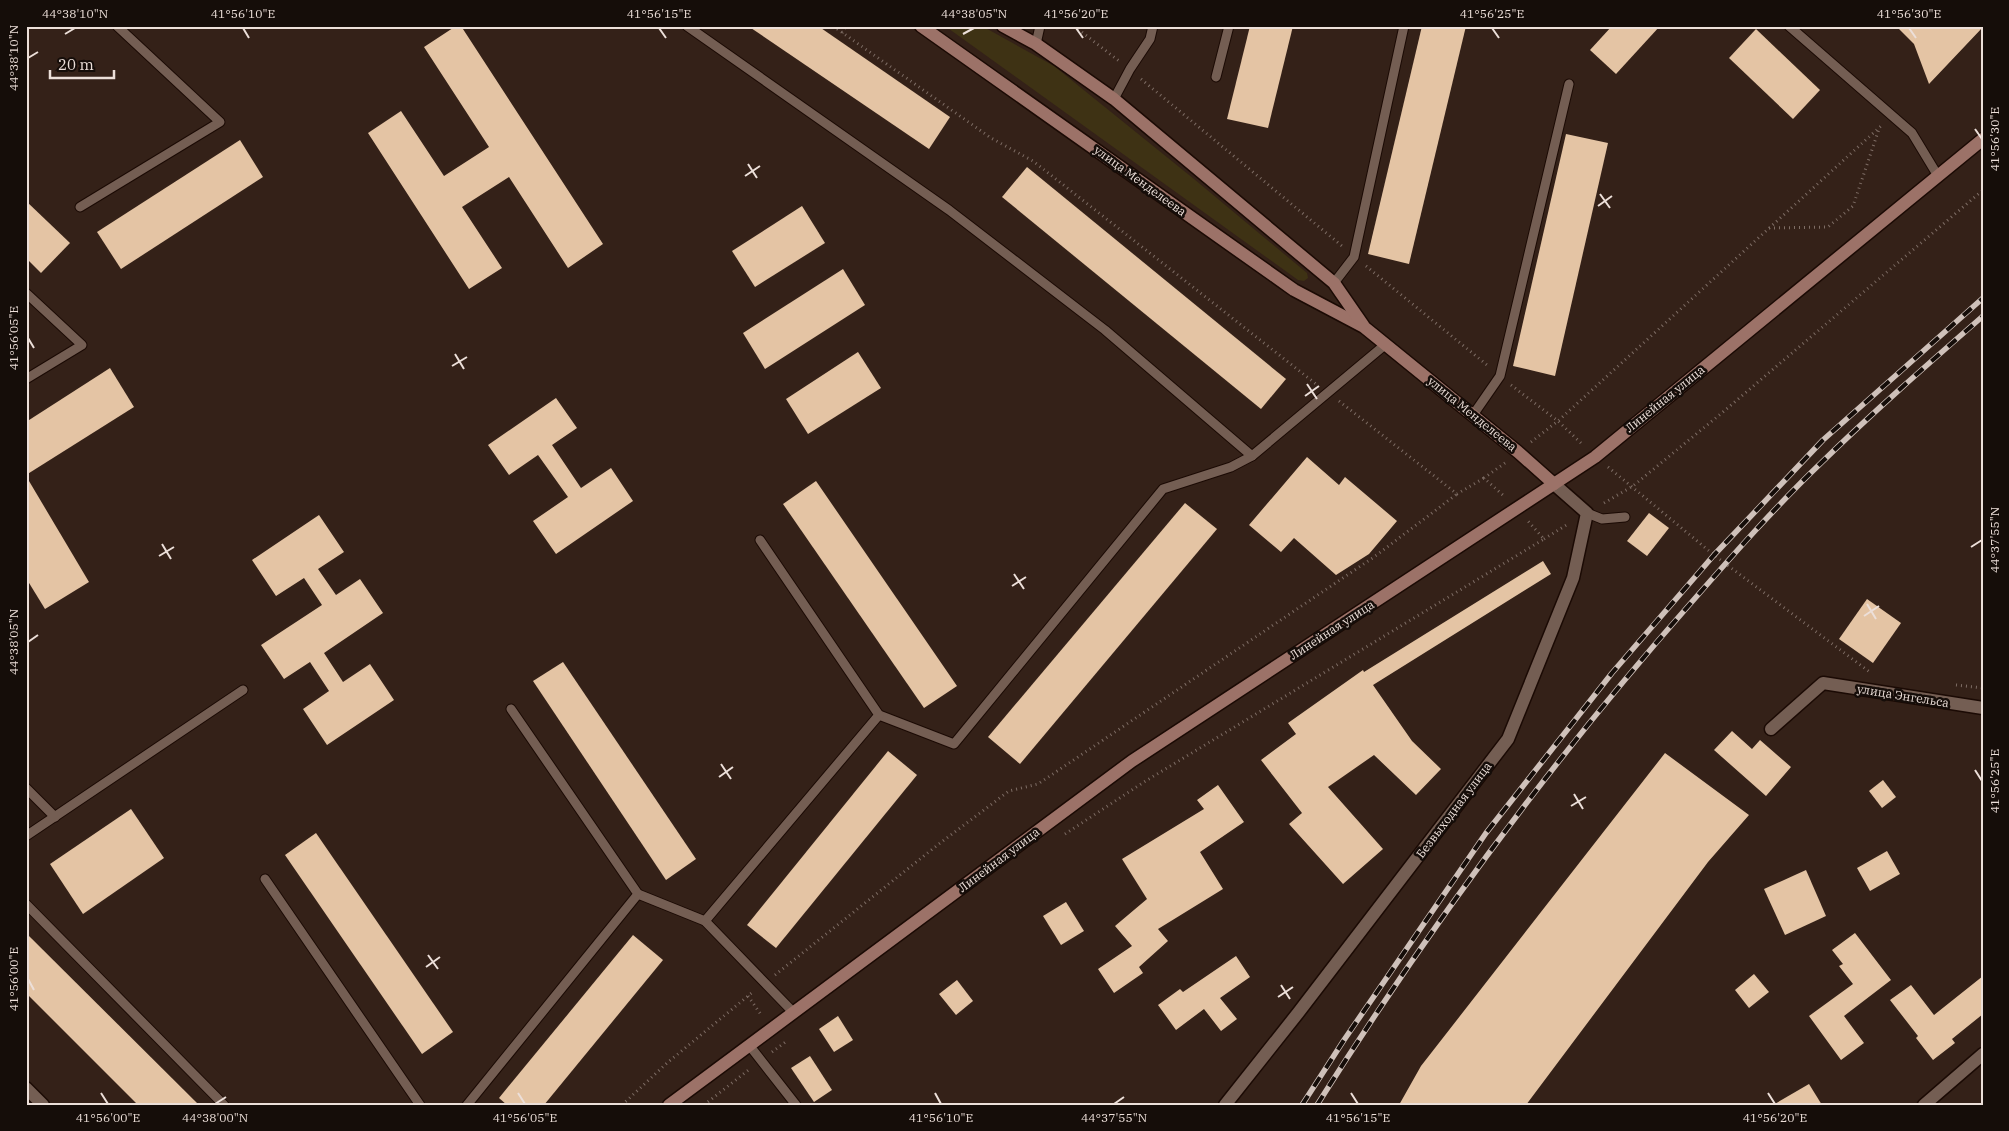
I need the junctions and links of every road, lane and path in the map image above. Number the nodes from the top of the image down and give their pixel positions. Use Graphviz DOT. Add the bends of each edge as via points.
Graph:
graph roads {
  1 [pos="117,26"];
  2 [pos="687,26"];
  3 [pos="833,26"];
  4 [pos="846,26"];
  5 [pos="921,26"];
  6 [pos="1003,26"];
  7 [pos="1040,26"];
  8 [pos="1074,26"];
  9 [pos="1153,26"];
  10 [pos="1229,26"];
  11 [pos="1404,26"];
  12 [pos="1789,26"];
  13 [pos="842,33"];
  14 [pos="1036,44"];
  15 [pos="1130,69"];
  16 [pos="1216,77"];
  17 [pos="1568,84"];
  18 [pos="1114,99"];
  19 [pos="1892,116"];
  20 [pos="1879,128"];
  21 [pos="1983,139"];
  22 [pos="1938,176"];
  23 [pos="1983,190"];
  24 [pos="80,207"];
  25 [pos="1769,228"];
  26 [pos="1354,257"];
  27 [pos="1334,283"];
  28 [pos="26,293"];
  29 [pos="1364,327"];
  30 [pos="1386,344"];
  31 [pos="1500,376"];
  32 [pos="26,379"];
  33 [pos="1329,394"];
  34 [pos="1473,415"];
  35 [pos="1558,421"];
  36 [pos="1518,452"];
  37 [pos="1252,456"];
  38 [pos="1484,478"];
  39 [pos="1554,484"];
  40 [pos="1457,494"];
  41 [pos="1517,509"];
  42 [pos="1587,513"];
  43 [pos="1625,517"];
  44 [pos="760,540"];
  45 [pos="1872,674"];
  46 [pos="1954,684"];
  47 [pos="1983,688"];
  48 [pos="242,690"];
  49 [pos="1983,708"];
  50 [pos="511,709"];
  51 [pos="879,715"];
  52 [pos="1771,729"];
  53 [pos="26,788"];
  54 [pos="55,818"];
  55 [pos="26,836"];
  56 [pos="1062,836"];
  57 [pos="265,879"];
  58 [pos="638,894"];
  59 [pos="26,904"];
  60 [pos="705,921"];
  61 [pos="765,982"];
  62 [pos="794,1013"];
  63 [pos="790,1039"];
  64 [pos="748,1045"];
  65 [pos="1983,1054"];
  66 [pos="761,1061"];
  67 [pos="26,1088"];
  68 [pos="43,1105"];
  69 [pos="224,1105"];
  70 [pos="420,1105"];
  71 [pos="467,1105"];
  72 [pos="622,1105"];
  73 [pos="669,1105"];
  74 [pos="704,1105"];
  75 [pos="796,1105"];
  76 [pos="1225,1105"];
  77 [pos="1924,1105"];
  1 -- 24 [label="lane" via="220,122"];
  2 -- 37 [label="lane" via="949,210 1105,330"];
  3 -- 13 [label="path"];
  4 -- 13 [label="path"];
  5 -- 29 [label="main road, улица Менделеева" via="1294,290"];
  6 -- 14 [label="main road, улица Менделеева"];
  7 -- 14 [label="lane"];
  8 -- 15 [label="path"];
  9 -- 15 [label="lane" via="1150,39"];
  10 -- 16 [label="lane"];
  11 -- 26 [label="lane"];
  12 -- 19 [label="lane"];
  13 -- 33 [label="path" via="991,138 1033,162"];
  14 -- 18 [label="main road, улица Менделеева"];
  15 -- 18 [label="lane"];
  15 -- 26 [label="path"];
  17 -- 31 [label="lane"];
  18 -- 27 [label="main road, улица Менделеева"];
  19 -- 20 [label="path"];
  19 -- 22 [label="lane" via="1912,132"];
  20 -- 25 [label="path"];
  20 -- 25 [label="path" via="1854,206 1828,226"];
  21 -- 22 [label="main road, Линейная улица"];
  22 -- 39 [label="main road, Линейная улица" via="1595,457"];
  23 -- 45 [label="path" via="1724,412 1632,486 1714,555"];
  25 -- 35 [label="path"];
  26 -- 27 [label="lane"];
  26 -- 31 [label="path"];
  27 -- 29 [label="main road, улица Менделеева"];
  28 -- 32 [label="lane" via="82,345"];
  29 -- 30 [label="main road, улица Менделеева"];
  30 -- 33 [label="lane"];
  30 -- 34 [label="main road, улица Менделеева"];
  31 -- 34 [label="lane"];
  31 -- 35 [label="path"];
  33 -- 37 [label="lane"];
  33 -- 40 [label="path"];
  34 -- 36 [label="main road, улица Менделеева"];
  35 -- 36 [label="path"];
  36 -- 38 [label="path"];
  36 -- 39 [label="main road, улица Менделеева"];
  37 -- 51 [label="lane" via="1163,489 954,744"];
  38 -- 40 [label="path"];
  38 -- 41 [label="path"];
  39 -- 41 [label="main road, Линейная улица"];
  39 -- 42 [label="street"];
  40 -- 61 [label="path" via="1374,557 1046,779 1009,791"];
  41 -- 56 [label="path" via="1544,539 1152,776"];
  41 -- 62 [label="main road, Линейная улица" via="1132,761"];
  42 -- 43 [label="lane" via="1602,519"];
  42 -- 76 [label="street, Безвыходная улица" via="1573,578 1508,739"];
  44 -- 51 [label="lane"];
  46 -- 47 [label="path"];
  48 -- 54 [label="lane"];
  49 -- 52 [label="street, улица Энгельса" via="1823,683"];
  50 -- 58 [label="lane"];
  51 -- 60 [label="lane"];
  53 -- 54 [label="lane"];
  54 -- 55 [label="lane"];
  57 -- 70 [label="lane"];
  58 -- 60 [label="lane"];
  58 -- 71 [label="lane"];
  59 -- 69 [label="lane"];
  60 -- 61 [label="lane"];
  61 -- 62 [label="lane"];
  61 -- 72 [label="path"];
  62 -- 64 [label="main road, Линейная улица"];
  63 -- 66 [label="path"];
  64 -- 66 [label="lane"];
  64 -- 73 [label="main road, Линейная улица"];
  65 -- 77 [label="street"];
  66 -- 74 [label="path"];
  66 -- 75 [label="lane"];
  67 -- 68 [label="street"];
}
